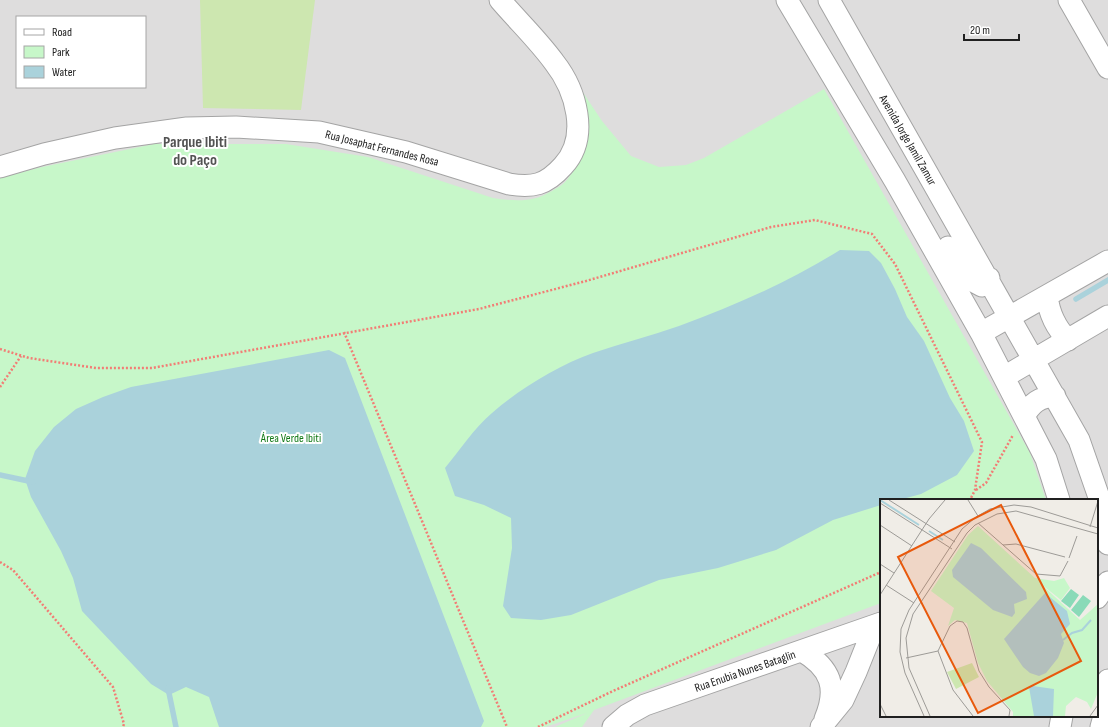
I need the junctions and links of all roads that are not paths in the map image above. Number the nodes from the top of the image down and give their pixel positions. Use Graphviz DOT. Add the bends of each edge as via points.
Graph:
graph roads {
  1 [pos="500,0"];
  2 [pos="787,0"];
  3 [pos="830,0"];
  4 [pos="1069,0"];
  5 [pos="1108,68"];
  6 [pos="0,166"];
  7 [pos="895,181"];
  8 [pos="1108,261"];
  9 [pos="989,278"];
  10 [pos="1047,296"];
  11 [pos="1108,316"];
  12 [pos="1011,317"];
  13 [pos="981,333"];
  14 [pos="1068,340"];
  15 [pos="1034,359"];
  16 [pos="1004,377"];
  17 [pos="1055,396"];
  18 [pos="1024,416"];
  19 [pos="1059,499"];
  20 [pos="1108,544"];
  21 [pos="1108,582"];
  22 [pos="1098,597"];
  23 [pos="877,625"];
  24 [pos="802,651"];
  25 [pos="1108,680"];
  26 [pos="1062,717"];
  27 [pos="613,727"];
  28 [pos="821,727"];
  29 [pos="1060,727"];
  30 [pos="1100,727"];
  1 -- 6 [label="street, Rua Josaphat Fernandes Rosa" via="555,63 572,93 578,122 576,144 567,162 553,177 538,184 525,187 509,184 406,152 319,132 236,127 187,128 115,138"];
  2 -- 7 [label="street, Avenida Jorge Jamil Zamur"];
  3 -- 9 [label="street, Avenida Jorge Jamil Zamur" via="890,110"];
  4 -- 5 [label="street"];
  7 -- 9 [label="street, Avenida Jorge Jamil Zamur" via="906,184 969,279 982,286"];
  7 -- 13 [label="street, Avenida Jorge Jamil Zamur"];
  8 -- 10 [label="street"];
  9 -- 12 [label="street, Avenida Jorge Jamil Zamur"];
  10 -- 12 [label="street"];
  10 -- 14 [label="street" via="1054,322 1059,332"];
  11 -- 14 [label="street"];
  12 -- 13 [label="street"];
  12 -- 15 [label="street, Avenida Jorge Jamil Zamur"];
  13 -- 16 [label="street, Avenida Jorge Jamil Zamur"];
  14 -- 15 [label="street"];
  15 -- 16 [label="street"];
  15 -- 17 [label="street, Avenida Jorge Jamil Zamur"];
  16 -- 18 [label="street, Avenida Jorge Jamil Zamur"];
  17 -- 18 [label="street" via="1035,401"];
  17 -- 20 [label="street, Avenida Jorge Jamil Zamur" via="1079,440 1101,503"];
  18 -- 19 [label="street, Avenida Jorge Jamil Zamur" via="1046,458"];
  21 -- 22 [label="street"];
  23 -- 24 [label="street, Rua Enubia Nunes Bataglin"];
  23 -- 28 [label="street" via="843,700"];
  24 -- 27 [label="street, Rua Enubia Nunes Bataglin" via="645,705"];
  24 -- 28 [label="street" via="817,660 829,677 832,703"];
  25 -- 30 [label="street" via="1104,716"];
  26 -- 29 [label="street"];
}
